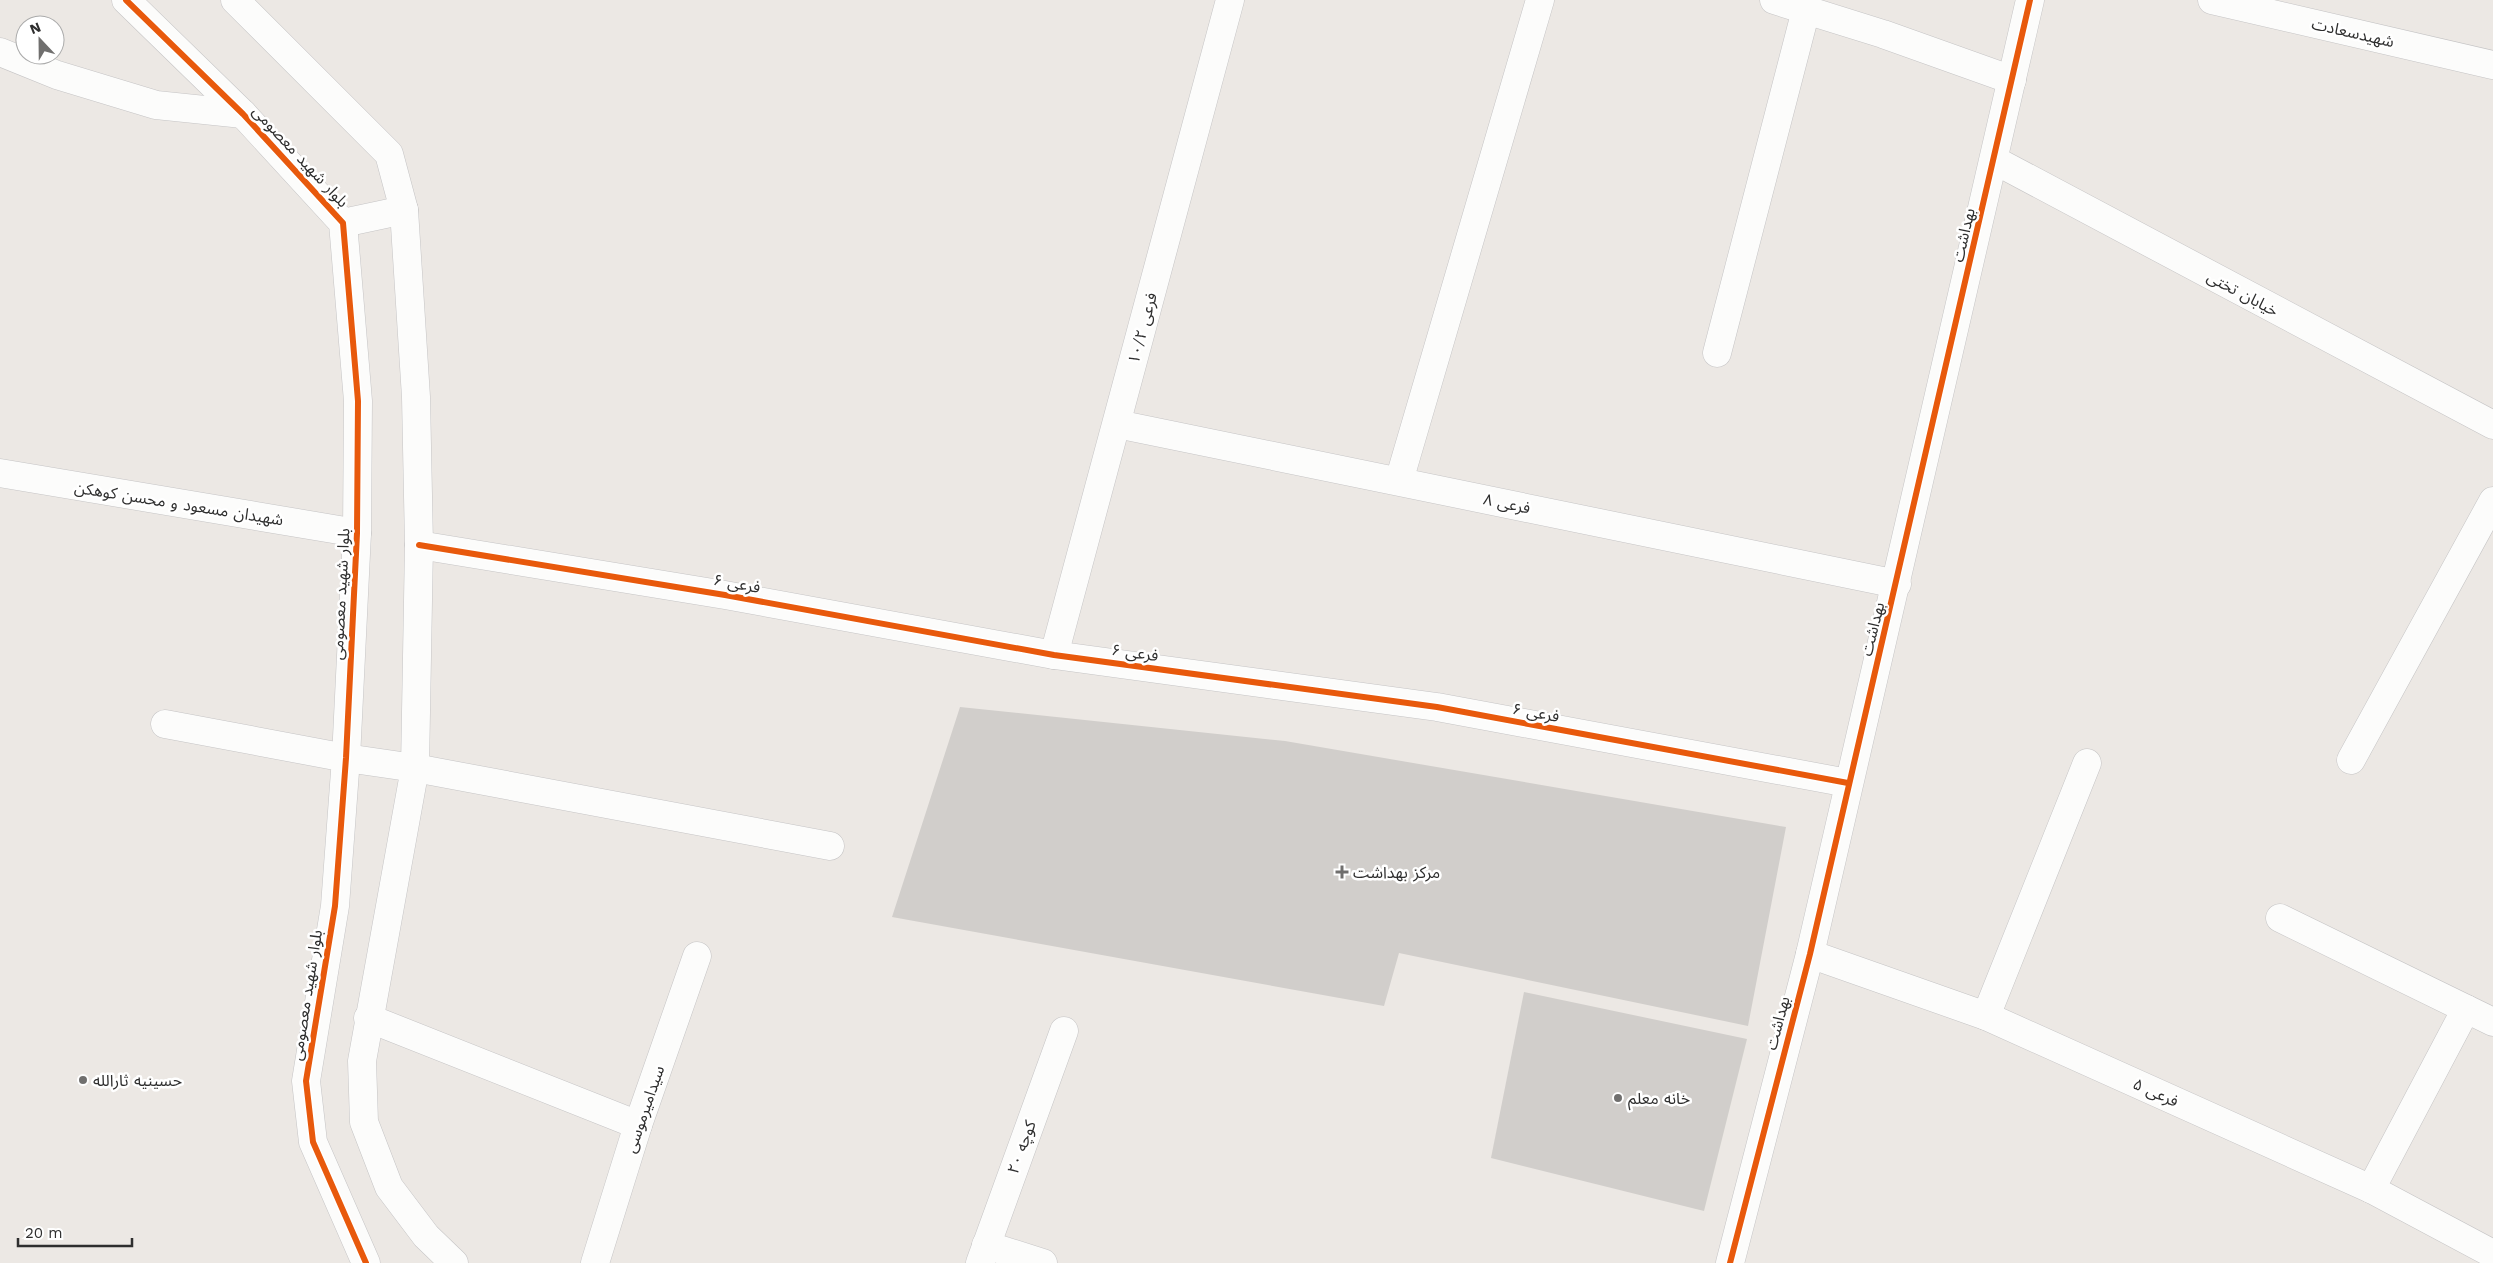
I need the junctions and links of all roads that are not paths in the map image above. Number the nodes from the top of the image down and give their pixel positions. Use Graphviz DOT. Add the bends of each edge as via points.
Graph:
graph roads {
  1 [pos="126,0"];
  2 [pos="235,0"];
  3 [pos="1230,0"];
  4 [pos="1540,0"];
  5 [pos="1774,0"];
  6 [pos="2030,0"];
  7 [pos="2212,0"];
  8 [pos="1806,10"];
  9 [pos="0,52"];
  10 [pos="2493,65"];
  11 [pos="2012,80"];
  12 [pos="243,114"];
  13 [pos="1994,160"];
  14 [pos="404,210"];
  15 [pos="343,223"];
  16 [pos="1717,353"];
  17 [pos="1117,424"];
  18 [pos="2493,425"];
  19 [pos="0,473"];
  20 [pos="1399,481"];
  21 [pos="2493,501"];
  22 [pos="357,533"];
  23 [pos="419,545"];
  24 [pos="1897,584"];
  25 [pos="1054,655"];
  26 [pos="165,724"];
  27 [pos="346,758"];
  28 [pos="2351,760"];
  29 [pos="2087,763"];
  30 [pos="415,768"];
  31 [pos="1848,783"];
  32 [pos="830,846"];
  33 [pos="2280,918"];
  34 [pos="1810,954"];
  35 [pos="697,956"];
  36 [pos="2466,1009"];
  37 [pos="1986,1016"];
  38 [pos="368,1018"];
  39 [pos="2493,1022"];
  40 [pos="1064,1031"];
  41 [pos="638,1125"];
  42 [pos="2371,1189"];
  43 [pos="983,1254"];
  44 [pos="2493,1254"];
  45 [pos="366,1263"];
  46 [pos="454,1263"];
  47 [pos="595,1263"];
  48 [pos="1043,1263"];
  49 [pos="1730,1263"];
  1 -- 12 [label="street, بلوار شهید معصومی"];
  2 -- 14 [label="street" via="389,154"];
  3 -- 17 [label="street, فرعی ۱۰/۲"];
  4 -- 20 [label="street"];
  5 -- 8 [label="street"];
  6 -- 11 [label="street, بهداشت"];
  7 -- 10 [label="street, شهیدسعادت"];
  8 -- 11 [label="street"];
  8 -- 16 [label="street"];
  9 -- 12 [label="street" via="57,75 156,105"];
  11 -- 13 [label="street, بهداشت"];
  12 -- 15 [label="street, بلوار شهید معصومی"];
  13 -- 18 [label="street, خیابان تختی"];
  13 -- 24 [label="street, بهداشت"];
  14 -- 15 [label="street"];
  14 -- 23 [label="street" via="416,397"];
  15 -- 22 [label="street, بلوار شهید معصومی" via="358,401"];
  17 -- 20 [label="street, فرعی ۸"];
  17 -- 25 [label="street, فرعی ۱۰/۲"];
  19 -- 22 [label="street, شهیدان مسعود و محسن کوهکن"];
  20 -- 24 [label="street, فرعی ۸"];
  21 -- 28 [label="street"];
  22 -- 27 [label="street, بلوار شهید معصومی"];
  23 -- 25 [label="street, فرعی ۶" via="725,595"];
  23 -- 30 [label="street"];
  24 -- 31 [label="street, بهداشت"];
  25 -- 31 [label="street, فرعی ۶" via="1437,707"];
  26 -- 27 [label="street"];
  27 -- 30 [label="street"];
  27 -- 45 [label="street, بلوار شهید معصومی" via="335,906 306,1081 313,1142"];
  29 -- 37 [label="street"];
  30 -- 32 [label="street"];
  30 -- 38 [label="street"];
  31 -- 34 [label="street, بهداشت"];
  33 -- 36 [label="street"];
  34 -- 37 [label="street, فرعی ۵"];
  34 -- 49 [label="street, بهداشت"];
  35 -- 41 [label="street, سیدامیرموسی"];
  36 -- 39 [label="street"];
  36 -- 42 [label="street"];
  37 -- 42 [label="street, فرعی ۵"];
  38 -- 41 [label="street"];
  38 -- 46 [label="street" via="362,1061 364,1122 389,1187 426,1236"];
  40 -- 43 [label="street, کوچه ۲۰"];
  41 -- 47 [label="street, سیدامیرموسی"];
  42 -- 44 [label="street, فرعی ۵"];
  43 -- 48 [label="street"];
}
